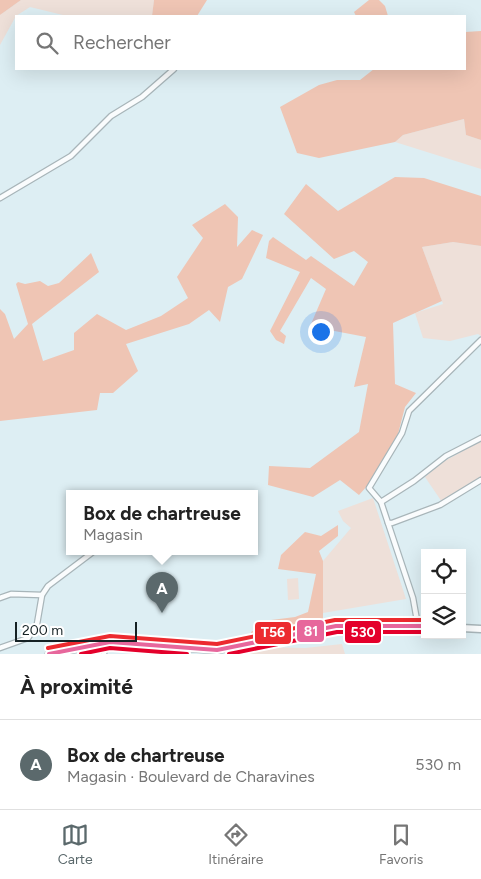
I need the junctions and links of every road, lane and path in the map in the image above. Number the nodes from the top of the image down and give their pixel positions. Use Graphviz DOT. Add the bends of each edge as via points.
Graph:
graph roads {
  1 [pos="173,70"];
  2 [pos="0,198"];
  3 [pos="481,340"];
  4 [pos="481,438"];
  5 [pos="481,480"];
  6 [pos="381,502"];
  7 [pos="388,523"];
  8 [pos="89,555"];
  9 [pos="42,595"];
  10 [pos="0,598"];
  11 [pos="421,623"];
  12 [pos="421,626"];
  13 [pos="466,628"];
  14 [pos="481,630"];
  15 [pos="105,642"];
  16 [pos="0,648"];
  17 [pos="50,654"];
  18 [pos="104,654"];
  1 -- 2 [label="street" via="142,97 111,116 70,156"];
  3 -- 6 [label="street" via="409,411 402,433 370,488"];
  4 -- 6 [label="street" via="446,456"];
  5 -- 7 [label="street" via="440,504"];
  6 -- 7 [label="street"];
  7 -- 11 [label="street"];
  8 -- 9 [label="street" via="48,586"];
  9 -- 10 [label="street" via="11,594"];
  9 -- 16 [label="street" via="34,632 20,643"];
  12 -- 15 [label="main road" via="336,626 217,650"];
  13 -- 14 [label="main road"];
  15 -- 17 [label="main road"];
  15 -- 18 [label="street"];
}
